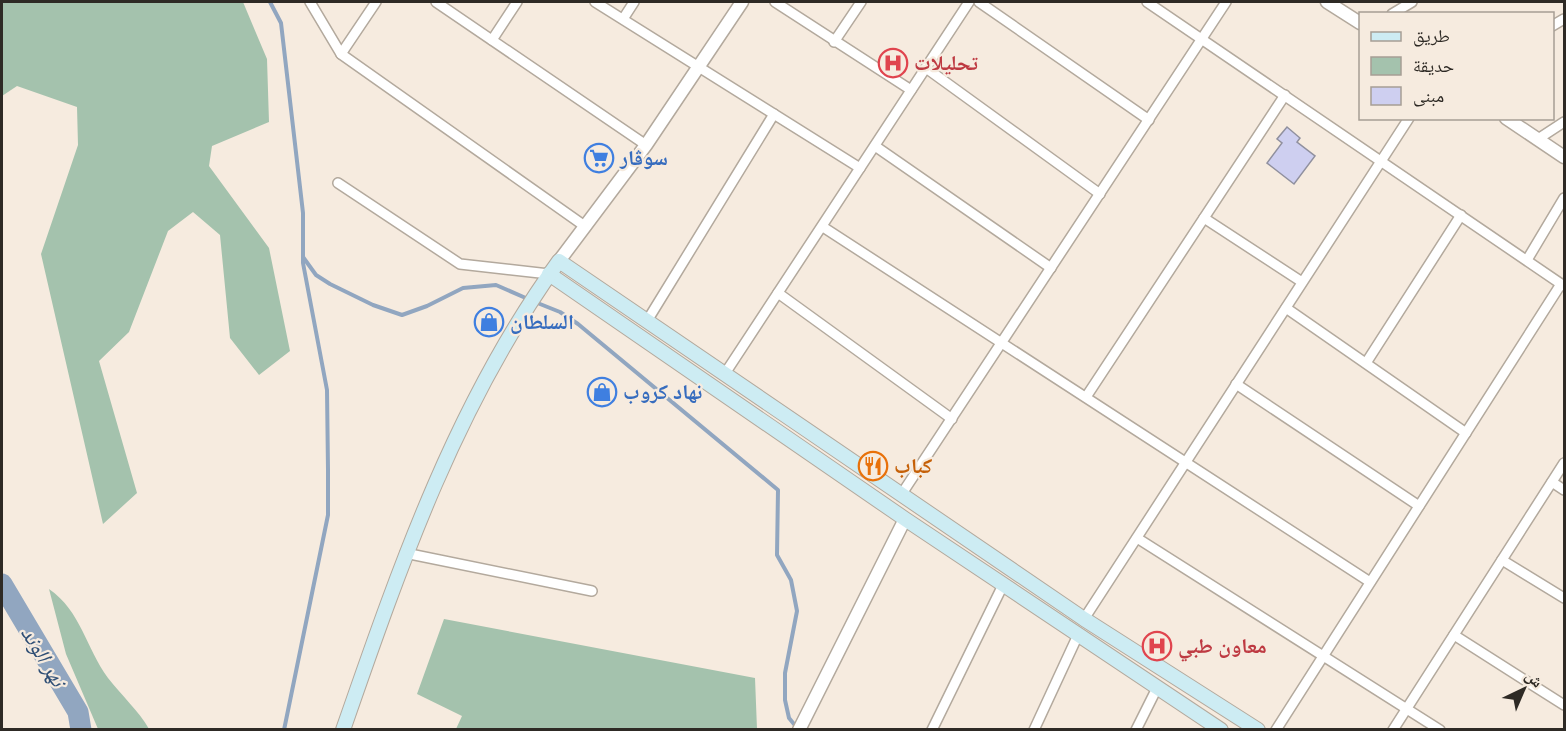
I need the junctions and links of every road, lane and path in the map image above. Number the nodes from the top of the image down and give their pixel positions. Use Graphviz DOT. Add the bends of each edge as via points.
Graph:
graph roads {
  1 [pos="310,2"];
  2 [pos="376,2"];
  3 [pos="436,2"];
  4 [pos="518,2"];
  5 [pos="595,2"];
  6 [pos="634,2"];
  7 [pos="742,2"];
  8 [pos="775,2"];
  9 [pos="861,2"];
  10 [pos="969,2"];
  11 [pos="979,2"];
  12 [pos="1147,2"];
  13 [pos="1226,2"];
  14 [pos="1327,2"];
  15 [pos="1412,2"];
  16 [pos="1395,10"];
  17 [pos="623,19"];
  18 [pos="1359,22"];
  19 [pos="1202,38"];
  20 [pos="492,40"];
  21 [pos="834,42"];
  22 [pos="341,54"];
  23 [pos="697,67"];
  24 [pos="926,68"];
  25 [pos="911,90"];
  26 [pos="1285,95"];
  27 [pos="774,114"];
  28 [pos="1149,120"];
  29 [pos="1408,120"];
  30 [pos="1509,120"];
  31 [pos="1564,122"];
  32 [pos="1538,139"];
  33 [pos="646,145"];
  34 [pos="875,146"];
  35 [pos="1564,157"];
  36 [pos="1382,161"];
  37 [pos="860,168"];
  38 [pos="338,183"];
  39 [pos="1100,194"];
  40 [pos="1564,198"];
  41 [pos="1461,215"];
  42 [pos="1204,218"];
  43 [pos="586,227"];
  44 [pos="823,227"];
  45 [pos="1527,260"];
  46 [pos="559,261"];
  47 [pos="1051,268"];
  48 [pos="549,274"];
  49 [pos="1302,282"];
  50 [pos="1563,285"];
  51 [pos="778,293"];
  52 [pos="1286,308"];
  53 [pos="634,313"];
  54 [pos="646,321"];
  55 [pos="625,326"];
  56 [pos="1002,343"];
  57 [pos="1366,363"];
  58 [pos="724,375"];
  59 [pos="1236,384"];
  60 [pos="1086,397"];
  61 [pos="952,419"];
  62 [pos="1466,433"];
  63 [pos="1186,462"];
  64 [pos="1564,463"];
  65 [pos="1552,482"];
  66 [pos="1564,490"];
  67 [pos="902,495"];
  68 [pos="1419,506"];
  69 [pos="905,519"];
  70 [pos="1137,538"];
  71 [pos="405,553"];
  72 [pos="1502,560"];
  73 [pos="1370,582"];
  74 [pos="1003,585"];
  75 [pos="592,591"];
  76 [pos="1564,598"];
  77 [pos="1084,619"];
  78 [pos="1078,635"];
  79 [pos="1454,635"];
  80 [pos="1323,655"];
  81 [pos="1142,656"];
  82 [pos="1133,672"];
  83 [pos="1157,688"];
  84 [pos="1564,705"];
  85 [pos="1407,709"];
  86 [pos="343,729"];
  87 [pos="799,729"];
  88 [pos="932,729"];
  89 [pos="1034,729"];
  90 [pos="1136,729"];
  91 [pos="1221,729"];
  92 [pos="1258,729"];
  93 [pos="1276,729"];
  94 [pos="1394,729"];
  95 [pos="1440,729"];
  1 -- 22 [label="street"];
  2 -- 22 [label="street"];
  3 -- 20 [label="street"];
  4 -- 20 [label="street"];
  5 -- 17 [label="street"];
  6 -- 17 [label="street"];
  7 -- 23 [label="street"];
  8 -- 21 [label="street"];
  9 -- 21 [label="street"];
  10 -- 24 [label="street"];
  11 -- 28 [label="street"];
  12 -- 19 [label="street"];
  13 -- 19 [label="street"];
  14 -- 18 [label="street"];
  15 -- 16 [label="street"];
  17 -- 23 [label="street"];
  19 -- 26 [label="street"];
  19 -- 28 [label="street"];
  20 -- 33 [label="street"];
  21 -- 25 [label="street"];
  22 -- 43 [label="street"];
  23 -- 27 [label="street"];
  23 -- 33 [label="street"];
  24 -- 25 [label="street"];
  24 -- 39 [label="street"];
  25 -- 34 [label="street"];
  26 -- 36 [label="street"];
  26 -- 42 [label="street"];
  27 -- 37 [label="street"];
  27 -- 54 [label="street"];
  28 -- 39 [label="street"];
  29 -- 36 [label="street"];
  30 -- 32 [label="street"];
  31 -- 32 [label="street"];
  32 -- 35 [label="street"];
  33 -- 43 [label="street"];
  34 -- 37 [label="street"];
  34 -- 47 [label="street"];
  36 -- 41 [label="street"];
  36 -- 49 [label="street"];
  37 -- 44 [label="street"];
  38 -- 48 [label="street" via="460,264"];
  39 -- 47 [label="street"];
  40 -- 45 [label="street"];
  41 -- 45 [label="street"];
  41 -- 57 [label="street"];
  42 -- 49 [label="street"];
  42 -- 60 [label="street"];
  43 -- 46 [label="street"];
  44 -- 51 [label="street"];
  44 -- 56 [label="street"];
  45 -- 50 [label="street"];
  46 -- 48 [label="main road"];
  46 -- 53 [label="main road"];
  47 -- 56 [label="street"];
  48 -- 55 [label="main road"];
  48 -- 71 [label="main road" via="527,306 449,452"];
  49 -- 52 [label="street"];
  50 -- 62 [label="street"];
  51 -- 58 [label="street"];
  51 -- 61 [label="street"];
  52 -- 57 [label="street"];
  52 -- 59 [label="street"];
  53 -- 54 [label="main road"];
  53 -- 55 [label="main road"];
  54 -- 58 [label="main road"];
  55 -- 69 [label="main road"];
  56 -- 60 [label="street"];
  56 -- 61 [label="street"];
  57 -- 62 [label="street"];
  58 -- 67 [label="main road"];
  59 -- 63 [label="street"];
  59 -- 68 [label="street"];
  60 -- 63 [label="street"];
  61 -- 67 [label="street"];
  62 -- 68 [label="street"];
  63 -- 70 [label="street"];
  63 -- 73 [label="street"];
  64 -- 65 [label="street"];
  65 -- 66 [label="street"];
  65 -- 72 [label="street"];
  67 -- 77 [label="main road"];
  68 -- 73 [label="street"];
  69 -- 74 [label="main road"];
  69 -- 87 [label="street"];
  70 -- 77 [label="street"];
  70 -- 80 [label="street"];
  71 -- 75 [label="street"];
  71 -- 86 [label="main road"];
  72 -- 76 [label="street"];
  72 -- 79 [label="street"];
  73 -- 80 [label="street"];
  74 -- 78 [label="main road"];
  74 -- 88 [label="street"];
  77 -- 81 [label="main road"];
  78 -- 82 [label="main road"];
  78 -- 89 [label="street"];
  79 -- 84 [label="street"];
  79 -- 85 [label="street"];
  80 -- 85 [label="street"];
  80 -- 93 [label="street"];
  81 -- 82 [label="main road"];
  81 -- 92 [label="main road"];
  82 -- 83 [label="main road"];
  83 -- 90 [label="street"];
  83 -- 91 [label="main road"];
  85 -- 94 [label="street"];
  85 -- 95 [label="street"];
}
